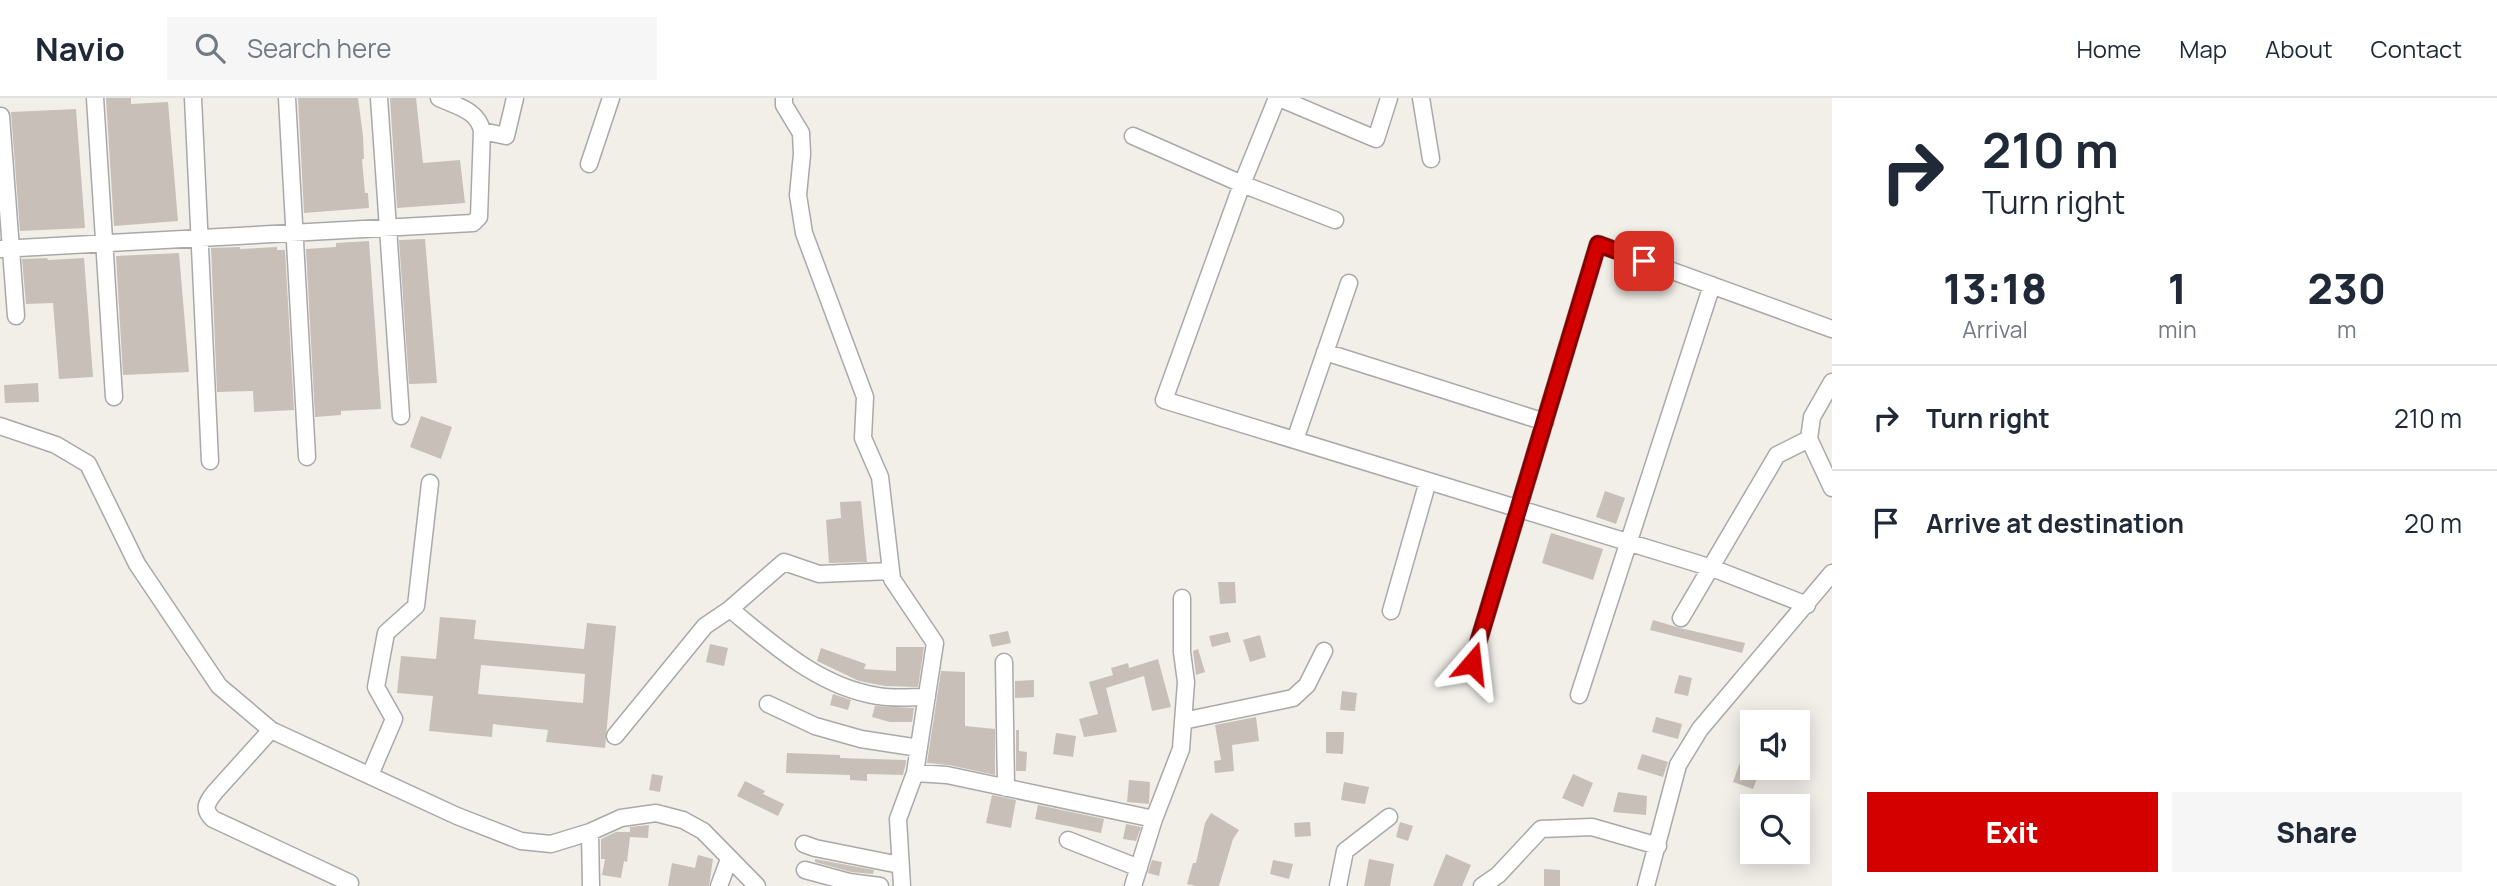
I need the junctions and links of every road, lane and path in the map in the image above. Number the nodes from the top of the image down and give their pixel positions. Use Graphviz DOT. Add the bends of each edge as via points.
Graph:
graph roads {
  1 [pos="96,98"];
  2 [pos="193,98"];
  3 [pos="287,98"];
  4 [pos="379,98"];
  5 [pos="439,98"];
  6 [pos="515,98"];
  7 [pos="611,98"];
  8 [pos="783,98"];
  9 [pos="1278,98"];
  10 [pos="1389,98"];
  11 [pos="1421,98"];
  12 [pos="1,116"];
  13 [pos="482,131"];
  14 [pos="1133,136"];
  15 [pos="1431,159"];
  16 [pos="589,164"];
  17 [pos="1242,184"];
  18 [pos="1335,220"];
  19 [pos="386,227"];
  20 [pos="294,232"];
  21 [pos="200,238"];
  22 [pos="104,244"];
  23 [pos="5,248"];
  24 [pos="1349,283"];
  25 [pos="1712,285"];
  26 [pos="16,316"];
  27 [pos="1832,329"];
  28 [pos="1325,352"];
  29 [pos="1832,382"];
  30 [pos="114,397"];
  31 [pos="401,416"];
  32 [pos="1545,422"];
  33 [pos="0,426"];
  34 [pos="1809,439"];
  35 [pos="1295,440"];
  36 [pos="307,457"];
  37 [pos="210,461"];
  38 [pos="1428,481"];
  39 [pos="430,483"];
  40 [pos="1832,488"];
  41 [pos="1518,509"];
  42 [pos="1627,542"];
  43 [pos="1712,568"];
  44 [pos="891,571"];
  45 [pos="1832,573"];
  46 [pos="1182,598"];
  47 [pos="1807,605"];
  48 [pos="730,609"];
  49 [pos="1391,611"];
  50 [pos="1681,618"];
  51 [pos="1324,651"];
  52 [pos="1004,662"];
  53 [pos="1472,663"];
  54 [pos="1578,695"];
  55 [pos="927,697"];
  56 [pos="768,704"];
  57 [pos="1183,721"];
  58 [pos="271,730"];
  59 [pos="615,736"];
  60 [pos="919,748"];
  61 [pos="915,773"];
  62 [pos="370,775"];
  63 [pos="1006,788"];
  64 [pos="1389,817"];
  65 [pos="1154,819"];
  66 [pos="590,832"];
  67 [pos="1068,840"];
  68 [pos="804,844"];
  69 [pos="1658,846"];
  70 [pos="729,859"];
  71 [pos="900,864"];
  72 [pos="1139,868"];
  73 [pos="805,870"];
  74 [pos="350,883"];
  75 [pos="591,886"];
  76 [pos="719,886"];
  77 [pos="757,886"];
  78 [pos="880,886"];
  79 [pos="902,886"];
  80 [pos="1133,886"];
  81 [pos="1338,886"];
  82 [pos="1482,886"];
  83 [pos="1646,886"];
  1 -- 22 [label="street"];
  2 -- 21 [label="street"];
  3 -- 20 [label="street"];
  4 -- 19 [label="street"];
  5 -- 13 [label="street" via="470,112"];
  6 -- 13 [label="street" via="506,136"];
  7 -- 16 [label="street"];
  8 -- 44 [label="street" via="801,132 798,195 804,233 865,397 863,438 880,477"];
  9 -- 10 [label="street" via="1376,139"];
  9 -- 17 [label="street"];
  11 -- 15 [label="street"];
  12 -- 23 [label="street"];
  13 -- 19 [label="street" via="477,221"];
  14 -- 17 [label="street"];
  17 -- 18 [label="street"];
  17 -- 35 [label="street" via="1164,400"];
  19 -- 20 [label="street"];
  19 -- 31 [label="street"];
  20 -- 21 [label="street"];
  20 -- 36 [label="street"];
  21 -- 22 [label="street"];
  21 -- 37 [label="street"];
  22 -- 23 [label="street"];
  22 -- 30 [label="street"];
  23 -- 26 [label="street"];
  24 -- 28 [label="street"];
  25 -- 27 [label="street"];
  25 -- 32 [label="street" via="1598,244"];
  25 -- 42 [label="street"];
  28 -- 32 [label="street"];
  28 -- 35 [label="street"];
  29 -- 34 [label="street" via="1812,417"];
  32 -- 41 [label="street"];
  33 -- 58 [label="street" via="56,445 88,464 137,565 219,685"];
  34 -- 40 [label="street"];
  34 -- 43 [label="street" via="1777,456"];
  35 -- 38 [label="street"];
  38 -- 41 [label="street"];
  38 -- 49 [label="street"];
  39 -- 62 [label="street" via="416,606 386,633 376,687 394,719"];
  41 -- 42 [label="street"];
  41 -- 53 [label="street"];
  42 -- 43 [label="street"];
  42 -- 54 [label="street"];
  43 -- 47 [label="street"];
  43 -- 50 [label="street"];
  44 -- 48 [label="street" via="819,574 784,562"];
  44 -- 55 [label="street" via="935,643"];
  45 -- 47 [label="street"];
  46 -- 57 [label="street"];
  47 -- 69 [label="street" via="1700,729 1678,765"];
  48 -- 55 [label="street" via="832,684 878,696"];
  48 -- 59 [label="street" via="705,626"];
  51 -- 57 [label="street" via="1307,685 1293,698"];
  52 -- 63 [label="street"];
  55 -- 60 [label="street"];
  56 -- 60 [label="street" via="815,726"];
  57 -- 65 [label="street" via="1181,749"];
  58 -- 62 [label="street"];
  58 -- 74 [label="street" via="207,802 208,814"];
  60 -- 61 [label="street"];
  61 -- 63 [label="street"];
  61 -- 71 [label="street" via="898,819"];
  62 -- 66 [label="street" via="521,841 551,844"];
  63 -- 65 [label="street"];
  64 -- 81 [label="street" via="1345,851"];
  65 -- 72 [label="street"];
  66 -- 70 [label="street" via="621,818 656,813 703,831"];
  66 -- 75 [label="street"];
  67 -- 72 [label="street"];
  68 -- 71 [label="street"];
  69 -- 82 [label="street" via="1592,827 1541,829"];
  69 -- 83 [label="street"];
  70 -- 76 [label="street"];
  70 -- 77 [label="street"];
  71 -- 79 [label="street"];
  72 -- 80 [label="street"];
  73 -- 78 [label="street"];
}
